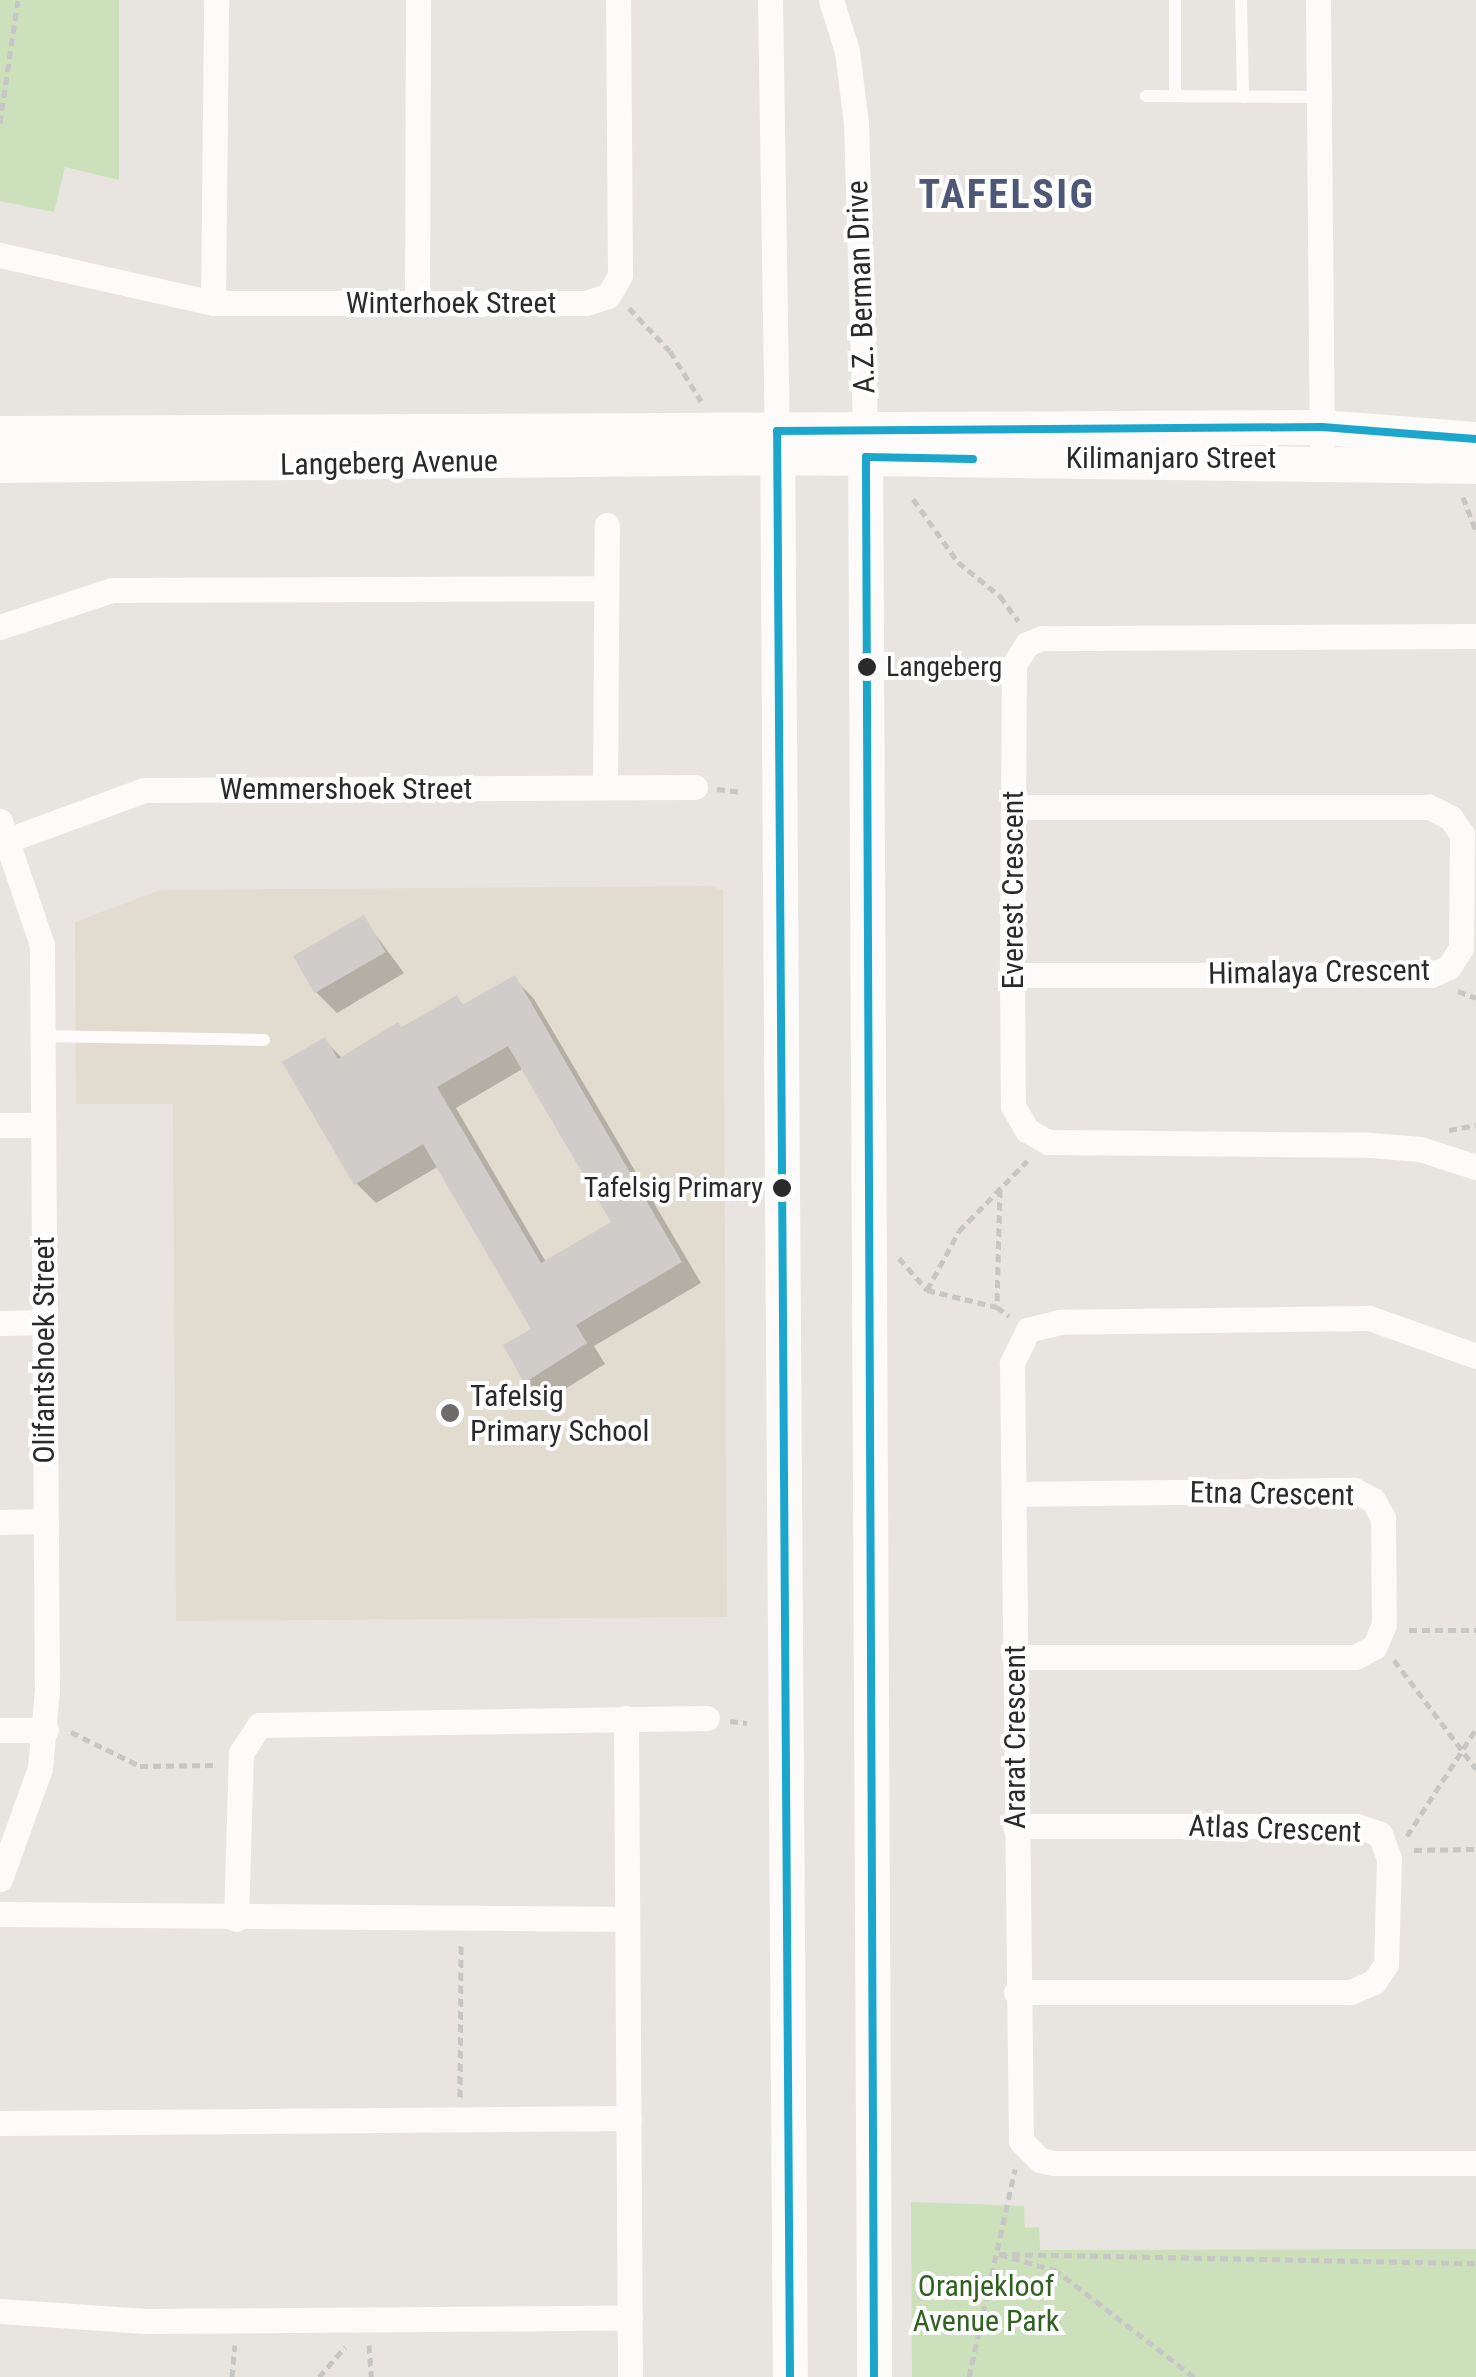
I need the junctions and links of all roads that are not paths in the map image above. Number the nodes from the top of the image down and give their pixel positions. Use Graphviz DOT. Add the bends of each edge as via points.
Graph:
graph roads {
  1 [pos="216,0"];
  2 [pos="418,0"];
  3 [pos="618,0"];
  4 [pos="770,0"];
  5 [pos="831,0"];
  6 [pos="1175,0"];
  7 [pos="1241,0"];
  8 [pos="1318,0"];
  9 [pos="1146,96"];
  10 [pos="1175,96"];
  11 [pos="1242,97"];
  12 [pos="1319,98"];
  13 [pos="0,255"];
  14 [pos="214,303"];
  15 [pos="417,304"];
  16 [pos="0,433"];
  17 [pos="1476,439"];
  18 [pos="1322,443"];
  19 [pos="778,444"];
  20 [pos="866,444"];
  21 [pos="0,465"];
  22 [pos="1467,476"];
  23 [pos="607,525"];
  24 [pos="605,588"];
  25 [pos="0,627"];
  26 [pos="1476,636"];
  27 [pos="604,787"];
  28 [pos="694,787"];
  29 [pos="1013,807"];
  30 [pos="2,835"];
  31 [pos="1012,976"];
  32 [pos="42,1036"];
  33 [pos="264,1040"];
  34 [pos="0,1125"];
  35 [pos="42,1125"];
  36 [pos="1476,1167"];
  37 [pos="44,1322"];
  38 [pos="0,1323"];
  39 [pos="1476,1356"];
  40 [pos="1014,1494"];
  41 [pos="46,1521"];
  42 [pos="0,1522"];
  43 [pos="1014,1658"];
  44 [pos="626,1718"];
  45 [pos="707,1718"];
  46 [pos="56,1729"];
  47 [pos="0,1730"];
  48 [pos="1015,1826"];
  49 [pos="0,1879"];
  50 [pos="0,1914"];
  51 [pos="236,1919"];
  52 [pos="627,1919"];
  53 [pos="1016,1992"];
  54 [pos="628,2118"];
  55 [pos="0,2123"];
  56 [pos="1476,2163"];
  57 [pos="0,2311"];
  58 [pos="630,2318"];
  59 [pos="630,2377"];
  60 [pos="790,2377"];
  61 [pos="874,2377"];
  1 -- 14 [label="street"];
  2 -- 15 [label="street"];
  3 -- 15 [label="street, Winterhoek Street" via="620,275 608,296 586,302"];
  4 -- 19 [label="street"];
  5 -- 20 [label="street, A.Z. Berman Drive" via="856,123"];
  6 -- 10 [label="lane"];
  7 -- 11 [label="lane"];
  8 -- 12 [label="street"];
  9 -- 10 [label="lane"];
  10 -- 11 [label="lane"];
  11 -- 12 [label="lane"];
  12 -- 18 [label="street"];
  13 -- 14 [label="street, Winterhoek Street"];
  14 -- 15 [label="street, Winterhoek Street"];
  16 -- 19 [label="street, Langeberg Avenue"];
  17 -- 18 [label="street, Kilimanjaro Street"];
  18 -- 20 [label="street, Kilimanjaro Street"];
  18 -- 22 [label="street, Kilimanjaro Street"];
  19 -- 20 [label="street, Kilimanjaro Street"];
  19 -- 21 [label="street, Langeberg Avenue"];
  19 -- 60 [label="street"];
  20 -- 61 [label="street, A.Z. Berman Drive"];
  23 -- 24 [label="street"];
  24 -- 25 [label="street" via="112,590"];
  24 -- 27 [label="street"];
  26 -- 29 [label="street, Everest Crescent" via="1042,638 1026,644 1014,665"];
  27 -- 28 [label="street, Wemmershoek Street"];
  27 -- 30 [label="street, Wemmershoek Street" via="144,790"];
  29 -- 31 [label="street, Everest Crescent"];
  29 -- 31 [label="street, Himalaya Crescent" via="1429,807 1451,818 1462,834 1462,853 1461,948 1449,967 1430,975"];
  30 -- 32 [label="street, Olifantshoek Street" via="42,945"];
  31 -- 36 [label="street, Everest Crescent" via="1012,1106 1027,1130 1048,1142 1370,1144 1420,1148"];
  32 -- 33 [label="lane"];
  32 -- 35 [label="street, Olifantshoek Street"];
  34 -- 35 [label="street"];
  35 -- 37 [label="street, Olifantshoek Street"];
  37 -- 38 [label="street"];
  37 -- 41 [label="street, Olifantshoek Street"];
  39 -- 40 [label="street, Ararat Crescent" via="1369,1318 1060,1322 1028,1330 1012,1363"];
  40 -- 43 [label="street, Ararat Crescent"];
  40 -- 43 [label="street, Etna Crescent" via="1354,1490 1373,1500 1383,1518 1379,1636 1355,1658"];
  41 -- 42 [label="street"];
  41 -- 46 [label="street, Olifantshoek Street"];
  43 -- 48 [label="street, Ararat Crescent"];
  44 -- 45 [label="street"];
  44 -- 51 [label="street" via="259,1726 243,1745"];
  44 -- 52 [label="street"];
  46 -- 47 [label="street"];
  46 -- 49 [label="street, Olifantshoek Street"];
  48 -- 53 [label="street, Ararat Crescent"];
  48 -- 53 [label="street, Atlas Crescent" via="1357,1826 1380,1834 1390,1859 1386,1964 1374,1982 1350,1992"];
  50 -- 51 [label="street"];
  51 -- 52 [label="street"];
  52 -- 54 [label="street"];
  53 -- 56 [label="street, Ararat Crescent" via="1021,2141 1040,2160"];
  54 -- 55 [label="street"];
  54 -- 58 [label="street"];
  57 -- 58 [label="street" via="146,2322"];
  58 -- 59 [label="street"];
}
